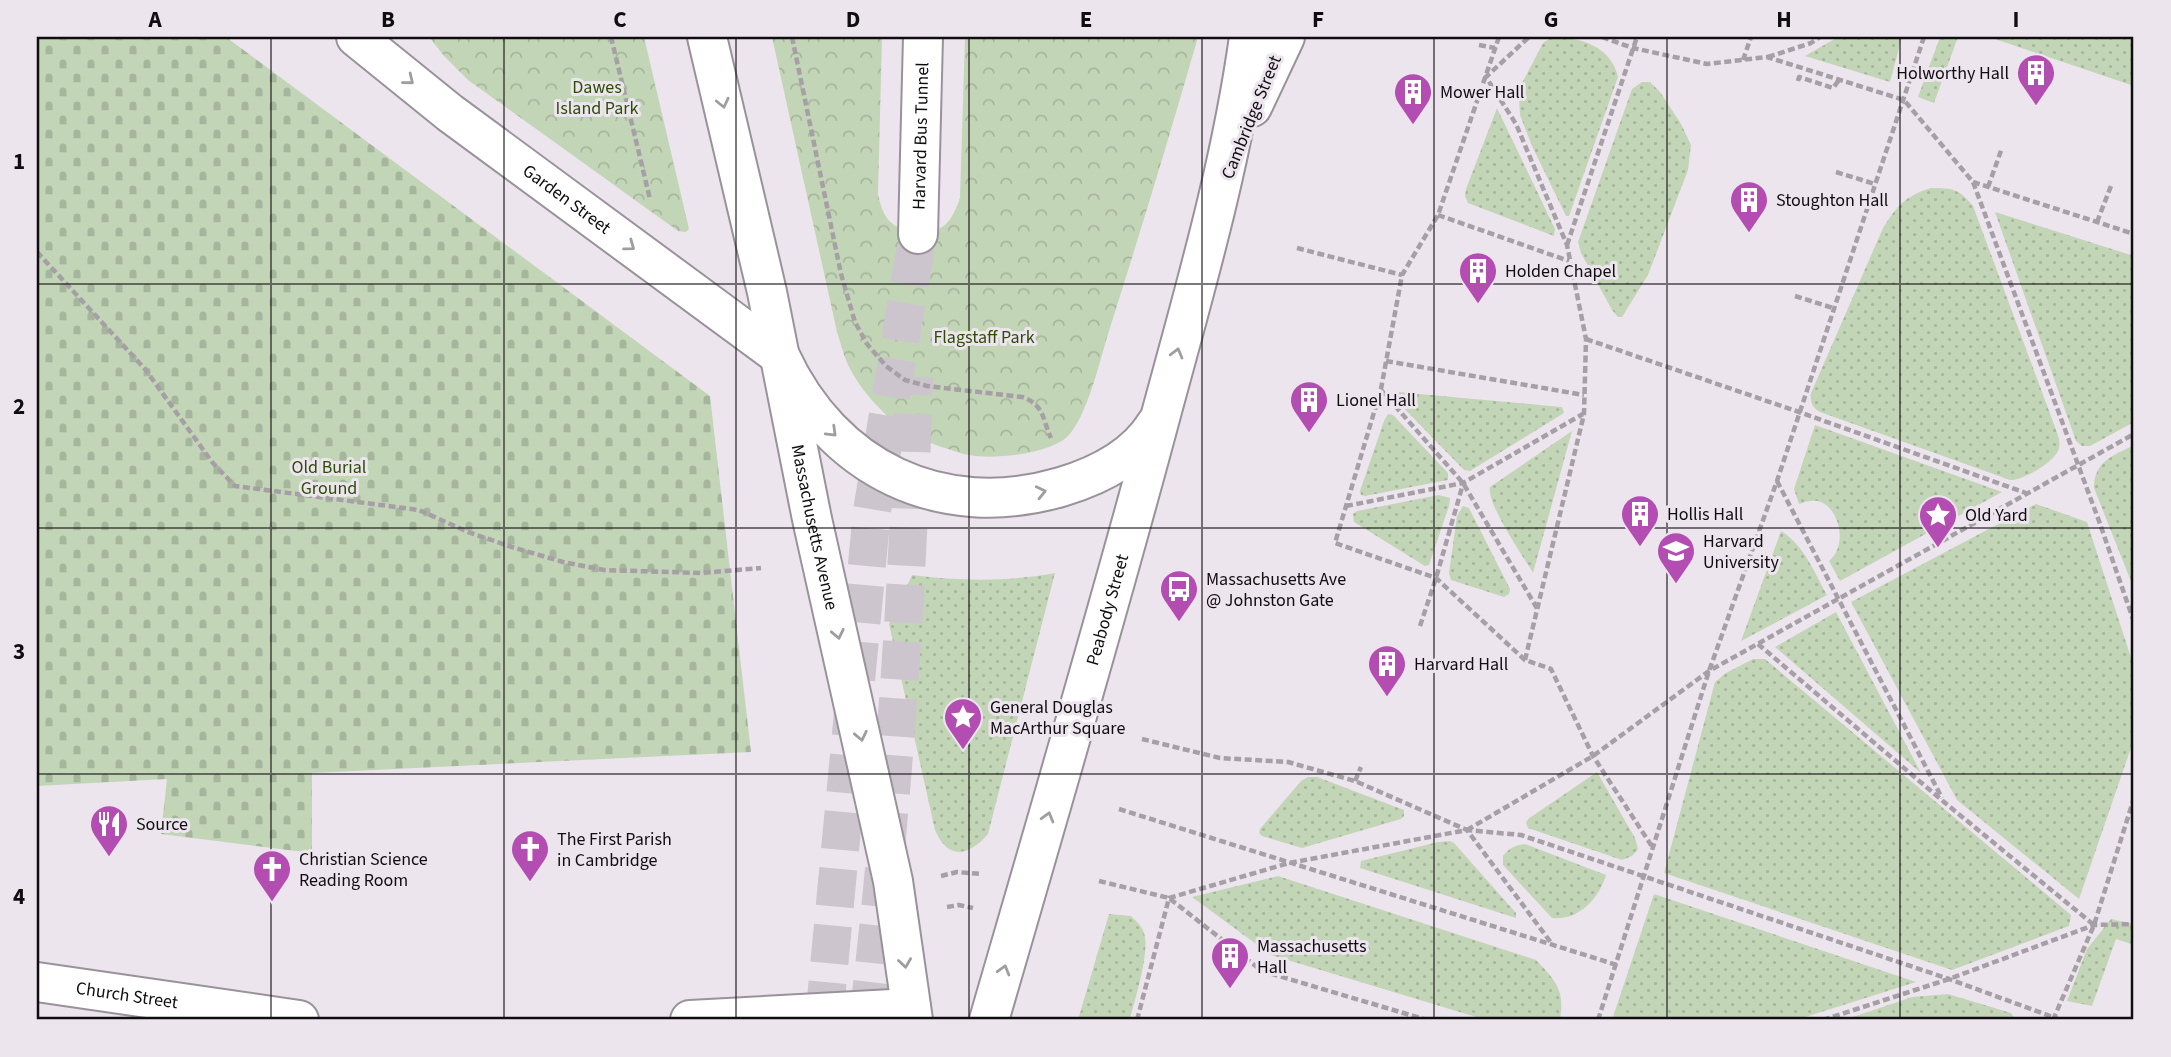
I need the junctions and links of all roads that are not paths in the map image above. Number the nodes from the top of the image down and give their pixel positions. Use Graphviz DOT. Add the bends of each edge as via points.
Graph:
graph roads {
  1 [pos="356,37"];
  2 [pos="707,37"];
  3 [pos="923,37"];
  4 [pos="1250,37"];
  5 [pos="1285,37"];
  6 [pos="1219,198"];
  7 [pos="918,234"];
  8 [pos="780,356"];
  9 [pos="1159,419"];
  10 [pos="37,982"];
  11 [pos="912,1014"];
  12 [pos="299,1020"];
  13 [pos="690,1020"];
  14 [pos="989,1020"];
  1 -- 8 [label="main road, Garden Street, one-way" via="450,113"];
  2 -- 8 [label="main road, Massachusetts Avenue, one-way"];
  3 -- 7 [label="main road, Harvard Bus Tunnel"];
  4 -- 6 [label="main road"];
  5 -- 6 [label="main road, Cambridge Street"];
  9 -- 6 [label="main road, Peabody Street, one-way"];
  8 -- 9 [label="main road, one-way" via="807,404 844,444 900,480 948,494 1013,497 1083,480 1130,454"];
  8 -- 11 [label="main road, Massachusetts Avenue, one-way" via="893,881"];
  14 -- 9 [label="main road, Peabody Street, one-way"];
  10 -- 12 [label="main road, Church Street"];
  11 -- 13 [label="main road"];
}
